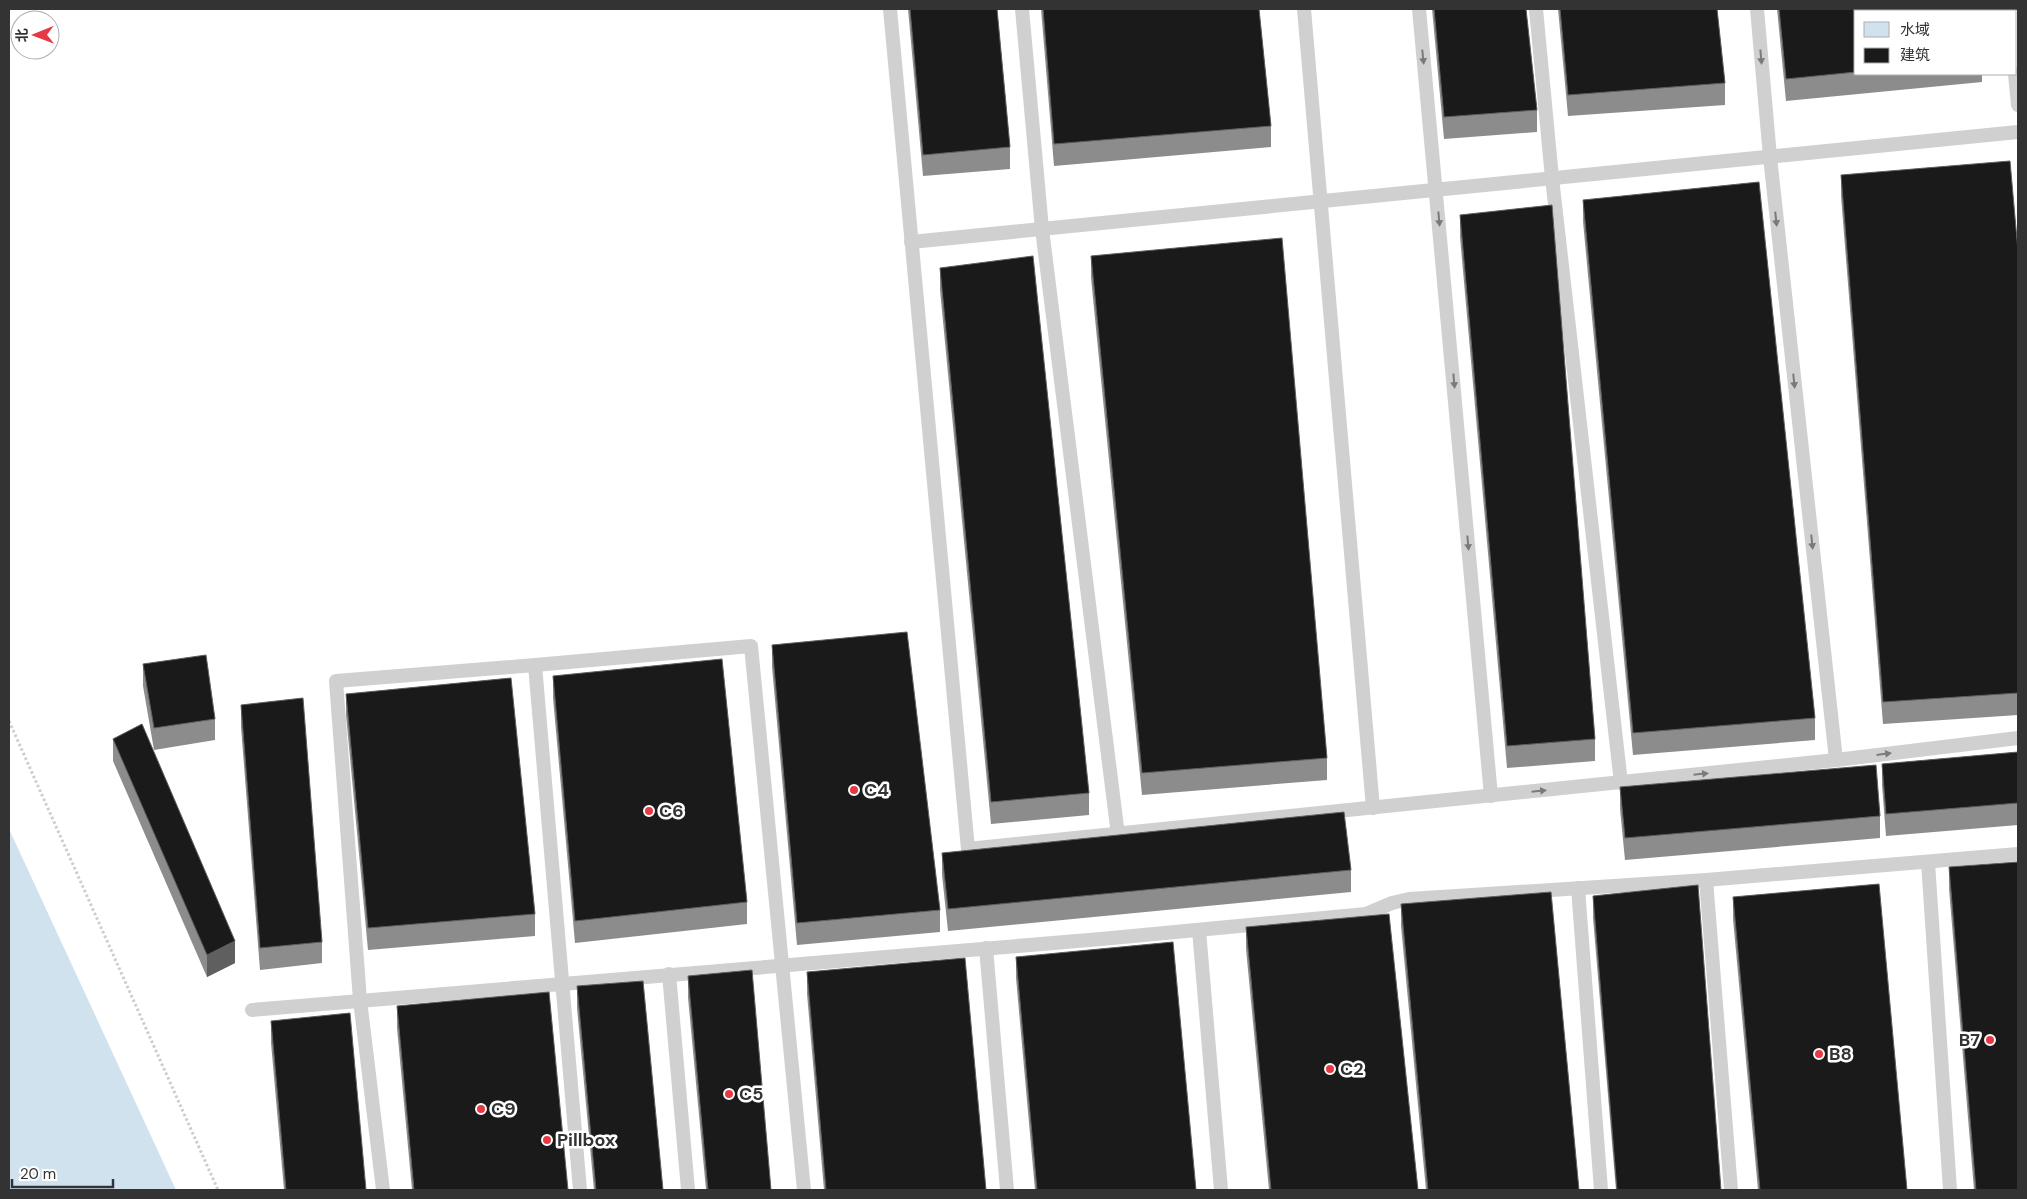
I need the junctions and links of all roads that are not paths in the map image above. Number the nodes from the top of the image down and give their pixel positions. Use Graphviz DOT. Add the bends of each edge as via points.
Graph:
graph roads {
  1 [pos="890,9"];
  2 [pos="1022,9"];
  3 [pos="1304,9"];
  4 [pos="1419,9"];
  5 [pos="1536,9"];
  6 [pos="1757,9"];
  7 [pos="2015,75"];
  8 [pos="2018,105"];
  9 [pos="2018,132"];
  10 [pos="1770,157"];
  11 [pos="1552,178"];
  12 [pos="1436,189"];
  13 [pos="1322,200"];
  14 [pos="1042,229"];
  15 [pos="911,242"];
  16 [pos="535,665"];
  17 [pos="2018,738"];
  18 [pos="1836,760"];
  19 [pos="1621,782"];
  20 [pos="1491,796"];
  21 [pos="1373,808"];
  22 [pos="1118,835"];
  23 [pos="2018,854"];
  24 [pos="1928,862"];
  25 [pos="1706,880"];
  26 [pos="1578,888"];
  27 [pos="1199,930"];
  28 [pos="986,948"];
  29 [pos="783,964"];
  30 [pos="669,974"];
  31 [pos="563,983"];
  32 [pos="360,1000"];
  33 [pos="252,1010"];
  34 [pos="383,1190"];
  35 [pos="580,1190"];
  36 [pos="688,1190"];
  37 [pos="804,1190"];
  38 [pos="1007,1190"];
  39 [pos="1221,1190"];
  40 [pos="1601,1190"];
  41 [pos="1731,1190"];
  42 [pos="1950,1190"];
  1 -- 15 [label="lane"];
  2 -- 14 [label="lane"];
  3 -- 13 [label="lane"];
  4 -- 12 [label="lane, one-way"];
  5 -- 11 [label="lane"];
  6 -- 10 [label="lane, one-way"];
  7 -- 8 [label="lane"];
  9 -- 10 [label="lane"];
  10 -- 11 [label="lane"];
  10 -- 18 [label="lane, one-way"];
  11 -- 12 [label="lane"];
  11 -- 19 [label="lane"];
  12 -- 13 [label="lane"];
  12 -- 20 [label="lane, one-way"];
  13 -- 14 [label="lane"];
  13 -- 21 [label="lane"];
  14 -- 15 [label="lane"];
  14 -- 22 [label="lane"];
  15 -- 22 [label="lane" via="968,849"];
  16 -- 29 [label="lane" via="751,646"];
  16 -- 31 [label="lane"];
  16 -- 32 [label="lane" via="336,681"];
  18 -- 17 [label="lane, one-way"];
  19 -- 18 [label="lane, one-way"];
  20 -- 19 [label="lane, one-way"];
  20 -- 21 [label="lane"];
  21 -- 22 [label="lane"];
  23 -- 24 [label="lane"];
  24 -- 25 [label="lane"];
  24 -- 42 [label="lane"];
  25 -- 26 [label="lane"];
  25 -- 41 [label="lane"];
  26 -- 27 [label="lane" via="1409,899 1366,914"];
  26 -- 40 [label="lane"];
  27 -- 28 [label="lane"];
  27 -- 39 [label="lane"];
  28 -- 29 [label="lane"];
  28 -- 38 [label="lane"];
  29 -- 30 [label="lane"];
  29 -- 37 [label="lane"];
  30 -- 31 [label="lane"];
  30 -- 36 [label="lane"];
  31 -- 32 [label="lane"];
  31 -- 35 [label="lane"];
  32 -- 33 [label="lane"];
  32 -- 34 [label="lane"];
}
